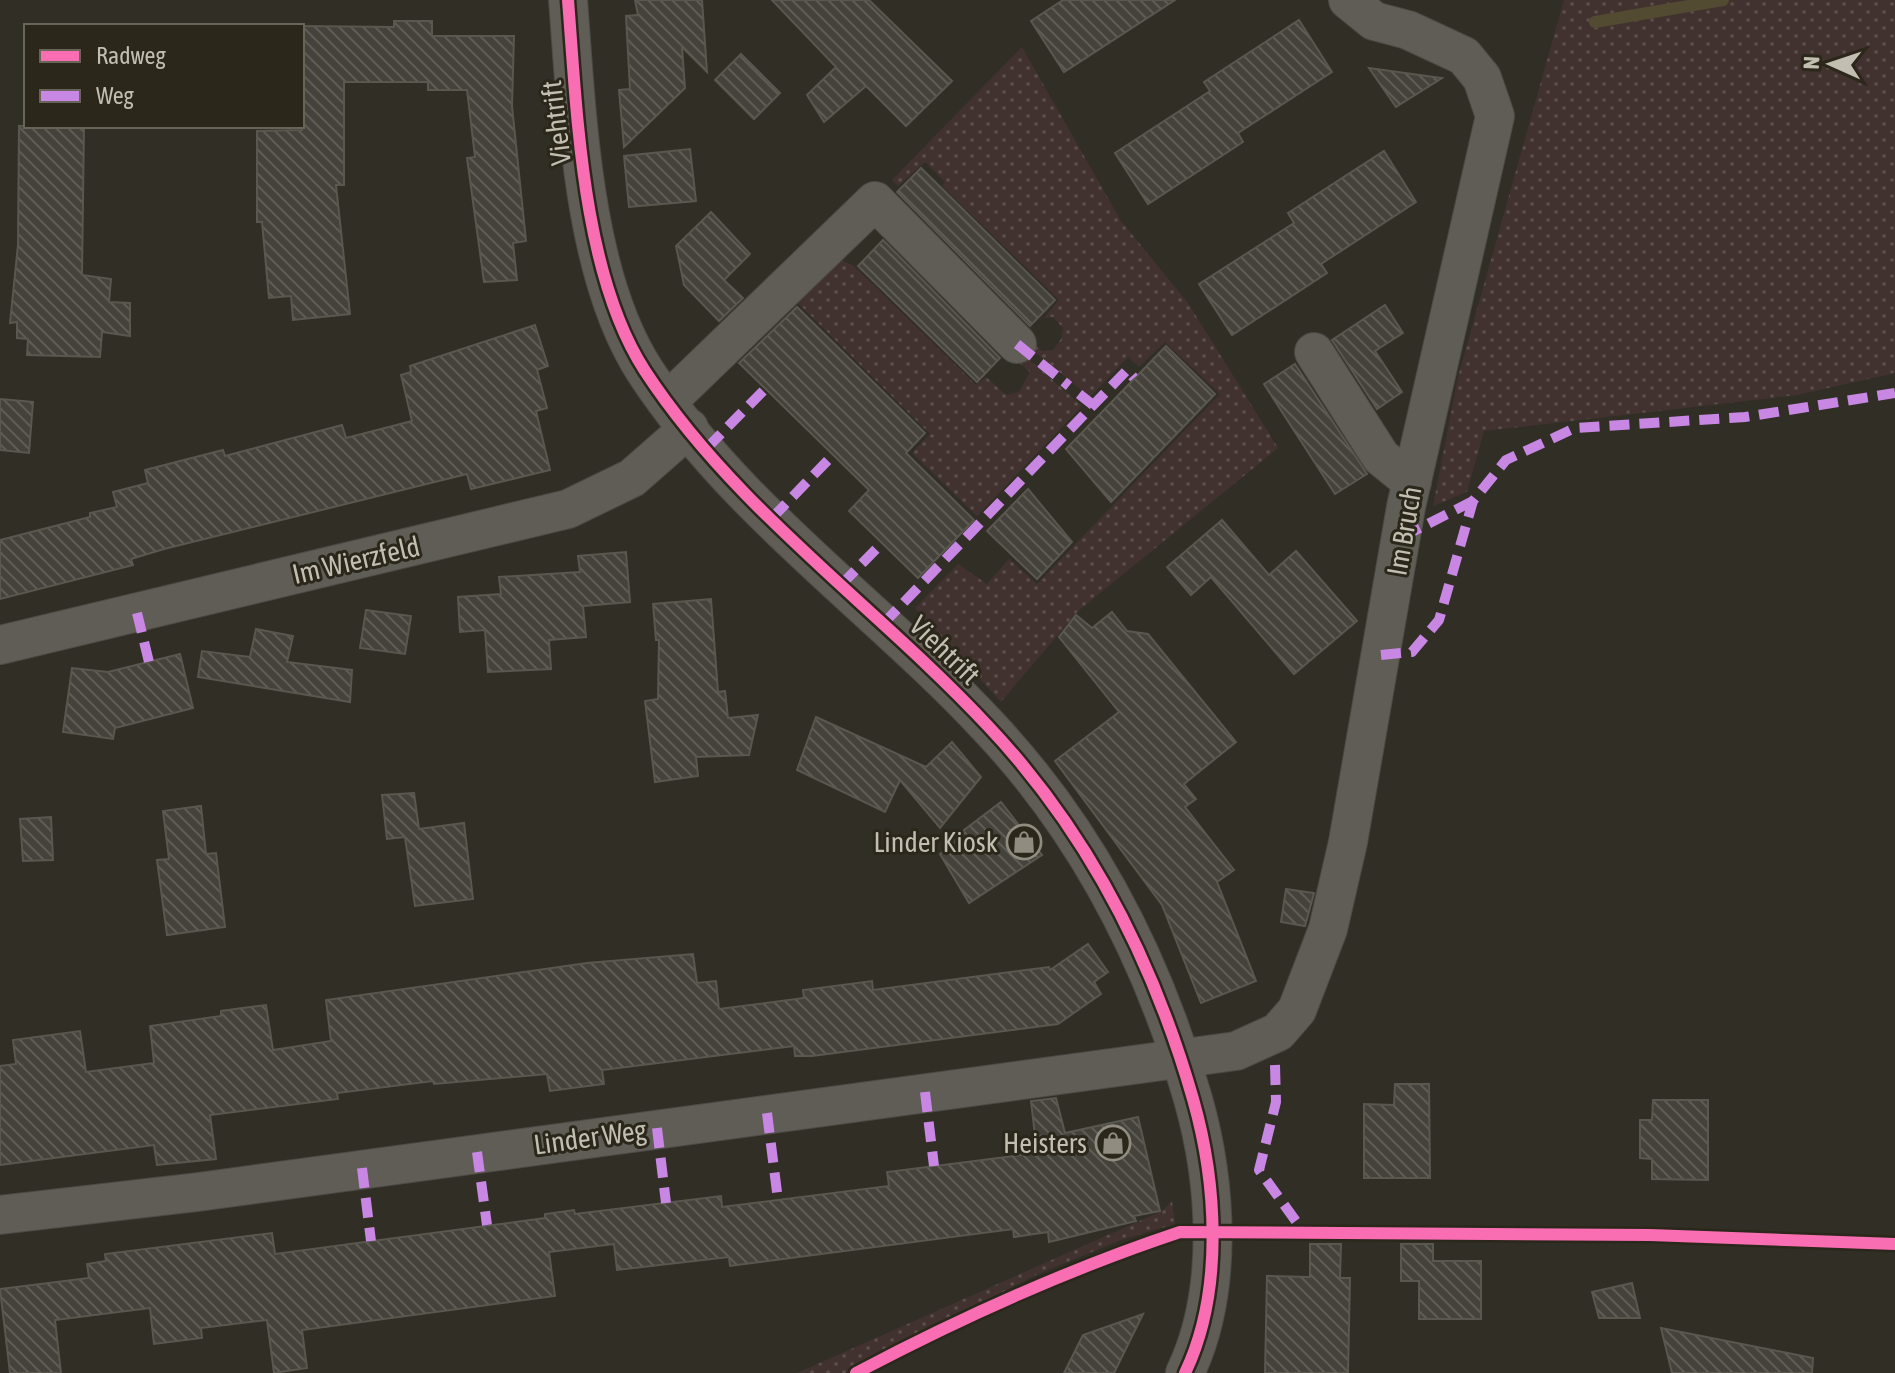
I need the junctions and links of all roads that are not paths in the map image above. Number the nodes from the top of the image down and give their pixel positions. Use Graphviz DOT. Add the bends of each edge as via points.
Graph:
graph roads {
  1 [pos="568,0"];
  2 [pos="1348,0"];
  3 [pos="1017,344"];
  4 [pos="1314,352"];
  5 [pos="678,415"];
  6 [pos="1412,482"];
  7 [pos="0,645"];
  8 [pos="1181,1057"];
  9 [pos="0,1215"];
  10 [pos="1185,1373"];
  1 -- 5 [label="street, Viehtrift" via="577,117 605,281 643,368"];
  2 -- 6 [label="street, Im Bruch" via="1374,21 1464,56 1482,78 1495,116"];
  3 -- 5 [label="street, Im Wierzfeld" via="875,201"];
  4 -- 6 [label="street" via="1381,457"];
  5 -- 7 [label="street, Im Wierzfeld" via="632,478 568,509"];
  5 -- 8 [label="street, Viehtrift" via="746,492 987,725 1041,785 1082,844 1133,936"];
  6 -- 8 [label="street, Im Bruch" via="1348,842 1310,983 1297,1010 1268,1039 1236,1051"];
  8 -- 9 [label="street, Linder Weg"];
  8 -- 10 [label="street, Viehtrift" via="1202,1131 1210,1232 1205,1311"];
}
